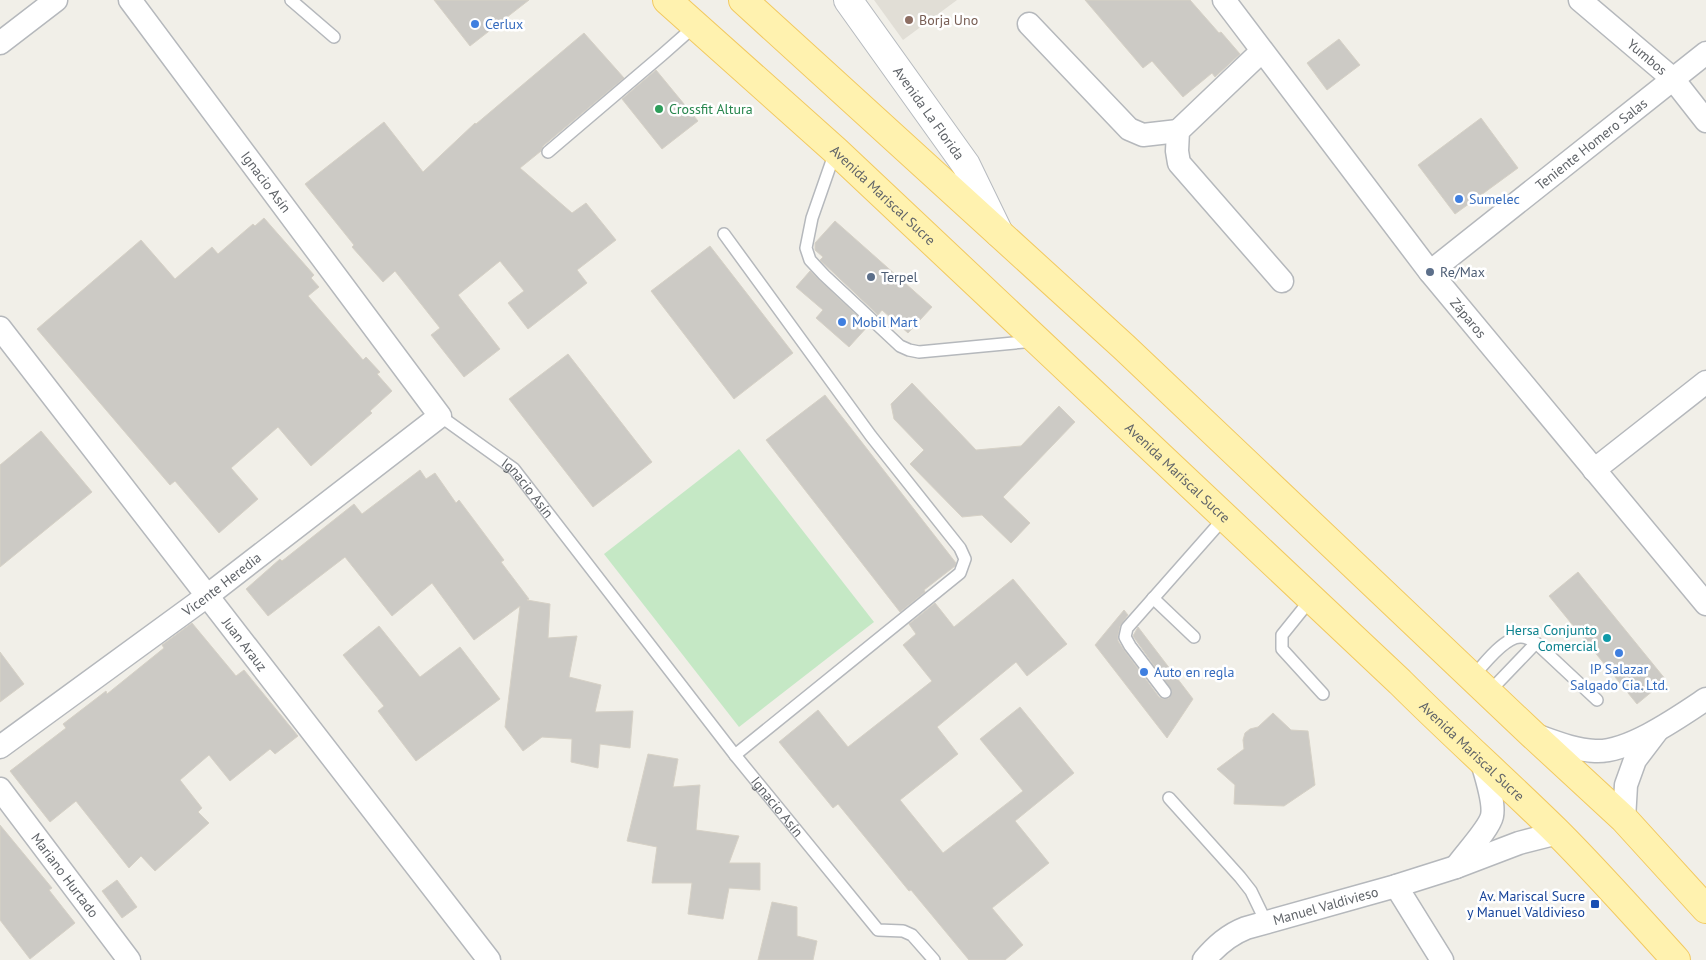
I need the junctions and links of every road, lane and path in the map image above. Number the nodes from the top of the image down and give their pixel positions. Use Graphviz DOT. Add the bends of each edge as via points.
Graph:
graph roads {
  1 [pos="56,0"];
  2 [pos="130,0"];
  3 [pos="291,0"];
  4 [pos="667,0"];
  5 [pos="743,0"];
  6 [pos="848,0"];
  7 [pos="1224,0"];
  8 [pos="1580,0"];
  9 [pos="1029,24"];
  10 [pos="696,25"];
  11 [pos="334,37"];
  12 [pos="0,42"];
  13 [pos="1262,51"];
  14 [pos="1706,53"];
  15 [pos="1673,79"];
  16 [pos="1706,121"];
  17 [pos="1178,131"];
  18 [pos="836,151"];
  19 [pos="548,152"];
  20 [pos="999,233"];
  21 [pos="724,234"];
  22 [pos="1430,272"];
  23 [pos="1282,281"];
  24 [pos="0,328"];
  25 [pos="1037,341"];
  26 [pos="1706,382"];
  27 [pos="440,416"];
  28 [pos="1594,470"];
  29 [pos="1225,517"];
  30 [pos="207,596"];
  31 [pos="1153,598"];
  32 [pos="1311,598"];
  33 [pos="1706,604"];
  34 [pos="1194,637"];
  35 [pos="1536,643"];
  36 [pos="1480,685"];
  37 [pos="1165,692"];
  38 [pos="1323,694"];
  39 [pos="1706,699"];
  40 [pos="1597,700"];
  41 [pos="1658,729"];
  42 [pos="1532,734"];
  43 [pos="0,747"];
  44 [pos="735,755"];
  45 [pos="1481,759"];
  46 [pos="0,789"];
  47 [pos="1169,798"];
  48 [pos="1624,819"];
  49 [pos="1558,833"];
  50 [pos="1456,867"];
  51 [pos="1396,886"];
  52 [pos="1706,909"];
  53 [pos="1266,922"];
  54 [pos="129,960"];
  55 [pos="489,960"];
  56 [pos="934,960"];
  57 [pos="1204,960"];
  58 [pos="1442,960"];
  59 [pos="1676,960"];
  1 -- 12 [label="street"];
  2 -- 27 [label="street, Ignacio Asín"];
  3 -- 11 [label="lane"];
  4 -- 10 [label="main road, Avenida Mariscal Sucre"];
  5 -- 20 [label="main road"];
  6 -- 20 [label="main road, Avenida La Florida" via="966,165"];
  7 -- 13 [label="street, Záparos"];
  8 -- 15 [label="street, Yumbos"];
  9 -- 17 [label="street" via="1130,129 1143,135"];
  10 -- 18 [label="main road, Avenida Mariscal Sucre"];
  10 -- 19 [label="lane"];
  13 -- 17 [label="street"];
  13 -- 22 [label="street, Záparos"];
  14 -- 15 [label="street, Teniente Homero Salas"];
  15 -- 16 [label="street, Yumbos"];
  15 -- 22 [label="street, Teniente Homero Salas"];
  17 -- 23 [label="street" via="1179,163"];
  18 -- 25 [label="main road, Avenida Mariscal Sucre"];
  18 -- 25 [label="lane" via="812,218 806,248 810,260 824,275 900,346 909,350 919,352"];
  20 -- 36 [label="main road" via="1124,347"];
  21 -- 44 [label="lane" via="871,436 960,548 965,559 960,572"];
  22 -- 28 [label="street, Záparos"];
  24 -- 30 [label="street, Juan Arauz"];
  25 -- 29 [label="main road, Avenida Mariscal Sucre"];
  26 -- 28 [label="street"];
  27 -- 30 [label="street, Vicente Heredia"];
  27 -- 44 [label="lane, Ignacio Asín" via="514,469"];
  28 -- 33 [label="street, Záparos"];
  29 -- 31 [label="lane"];
  29 -- 32 [label="main road, Avenida Mariscal Sucre"];
  30 -- 43 [label="street, Vicente Heredia"];
  30 -- 55 [label="street, Juan Arauz"];
  31 -- 34 [label="lane"];
  31 -- 37 [label="lane" via="1126,628 1125,637"];
  32 -- 38 [label="lane" via="1282,635 1282,649"];
  32 -- 45 [label="main road, Avenida Mariscal Sucre"];
  35 -- 36 [label="lane"];
  35 -- 36 [label="lane" via="1520,636 1511,639 1500,648"];
  35 -- 40 [label="lane"];
  36 -- 42 [label="main road"];
  39 -- 41 [label="street"];
  41 -- 42 [label="street" via="1624,746 1597,751"];
  41 -- 48 [label="street" via="1635,760 1626,785"];
  42 -- 48 [label="main road"];
  44 -- 56 [label="lane, Ignacio Asín" via="878,930 903,931 912,935"];
  45 -- 49 [label="main road, Avenida Mariscal Sucre"];
  45 -- 50 [label="street" via="1490,790 1492,814"];
  46 -- 54 [label="street, Mariano Hurtado"];
  47 -- 53 [label="lane" via="1251,891"];
  48 -- 52 [label="main road"];
  49 -- 50 [label="street, Manuel Valdivieso" via="1519,843"];
  49 -- 59 [label="main road, Avenida Mariscal Sucre"];
  50 -- 51 [label="street, Manuel Valdivieso"];
  51 -- 53 [label="street, Manuel Valdivieso"];
  51 -- 58 [label="street"];
  53 -- 57 [label="street, Manuel Valdivieso" via="1232,934"];
}
